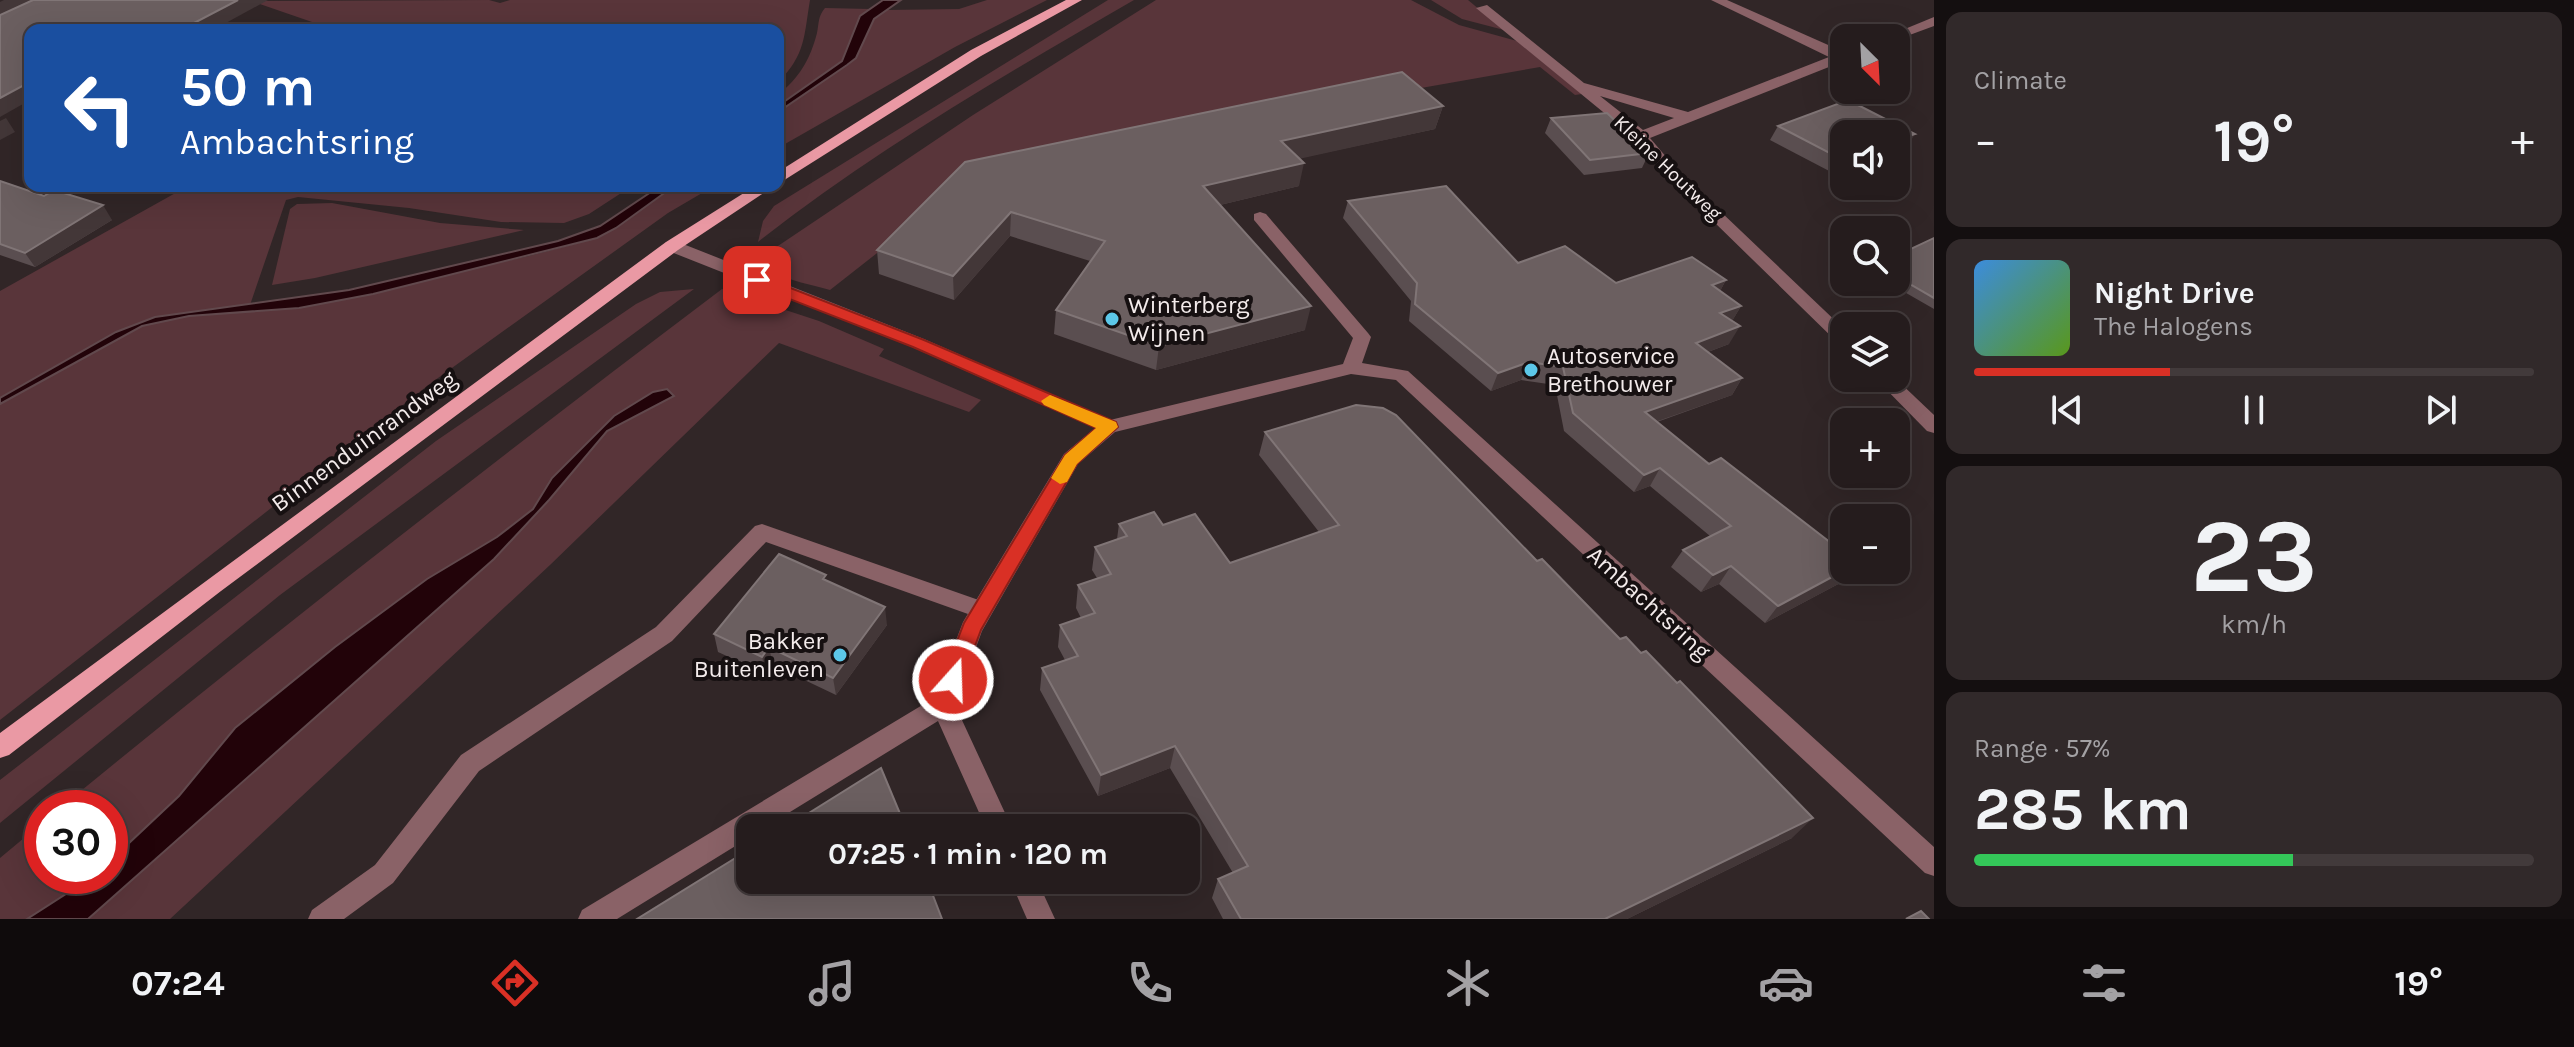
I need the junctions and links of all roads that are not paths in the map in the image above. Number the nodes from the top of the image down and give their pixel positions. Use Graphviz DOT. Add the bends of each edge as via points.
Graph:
graph roads {
  1 [pos="1076,0"];
  2 [pos="1717,0"];
  3 [pos="1482,8"];
  4 [pos="1934,21"];
  5 [pos="1910,30"];
  6 [pos="1830,51"];
  7 [pos="1830,61"];
  8 [pos="1577,85"];
  9 [pos="1688,117"];
  10 [pos="1641,136"];
  11 [pos="784,175"];
  12 [pos="757,192"];
  13 [pos="1260,217"];
  14 [pos="672,246"];
  15 [pos="1830,325"];
  16 [pos="1351,368"];
  17 [pos="1899,392"];
  18 [pos="1934,426"];
  19 [pos="1109,427"];
  20 [pos="982,610"];
  21 [pos="943,705"];
  22 [pos="0,747"];
  23 [pos="993,814"];
  24 [pos="1934,864"];
  25 [pos="1029,894"];
  26 [pos="322,919"];
  27 [pos="592,919"];
  28 [pos="1041,919"];
  1 -- 11 [label="main road" via="976,53"];
  2 -- 6 [label="street"];
  3 -- 8 [label="street, Kleine Houtweg"];
  4 -- 5 [label="street"];
  7 -- 9 [label="street"];
  8 -- 9 [label="street"];
  8 -- 10 [label="street, Kleine Houtweg"];
  9 -- 10 [label="street"];
  10 -- 15 [label="street, Kleine Houtweg" via="1674,175"];
  12 -- 14 [label="main road, Binnenduinrandweg"];
  13 -- 16 [label="street" via="1362,337"];
  14 -- 19 [label="street" via="918,343"];
  14 -- 22 [label="main road, Binnenduinrandweg"];
  16 -- 19 [label="street, Ambachtsring"];
  16 -- 24 [label="street, Ambachtsring" via="1401,375"];
  17 -- 18 [label="street"];
  19 -- 20 [label="street, Ambachtsring" via="1071,459"];
  20 -- 21 [label="street, Ambachtsring"];
  20 -- 26 [label="street" via="762,532 664,634 470,763 384,874"];
  21 -- 23 [label="street"];
  21 -- 27 [label="street"];
  25 -- 28 [label="street"];
}
